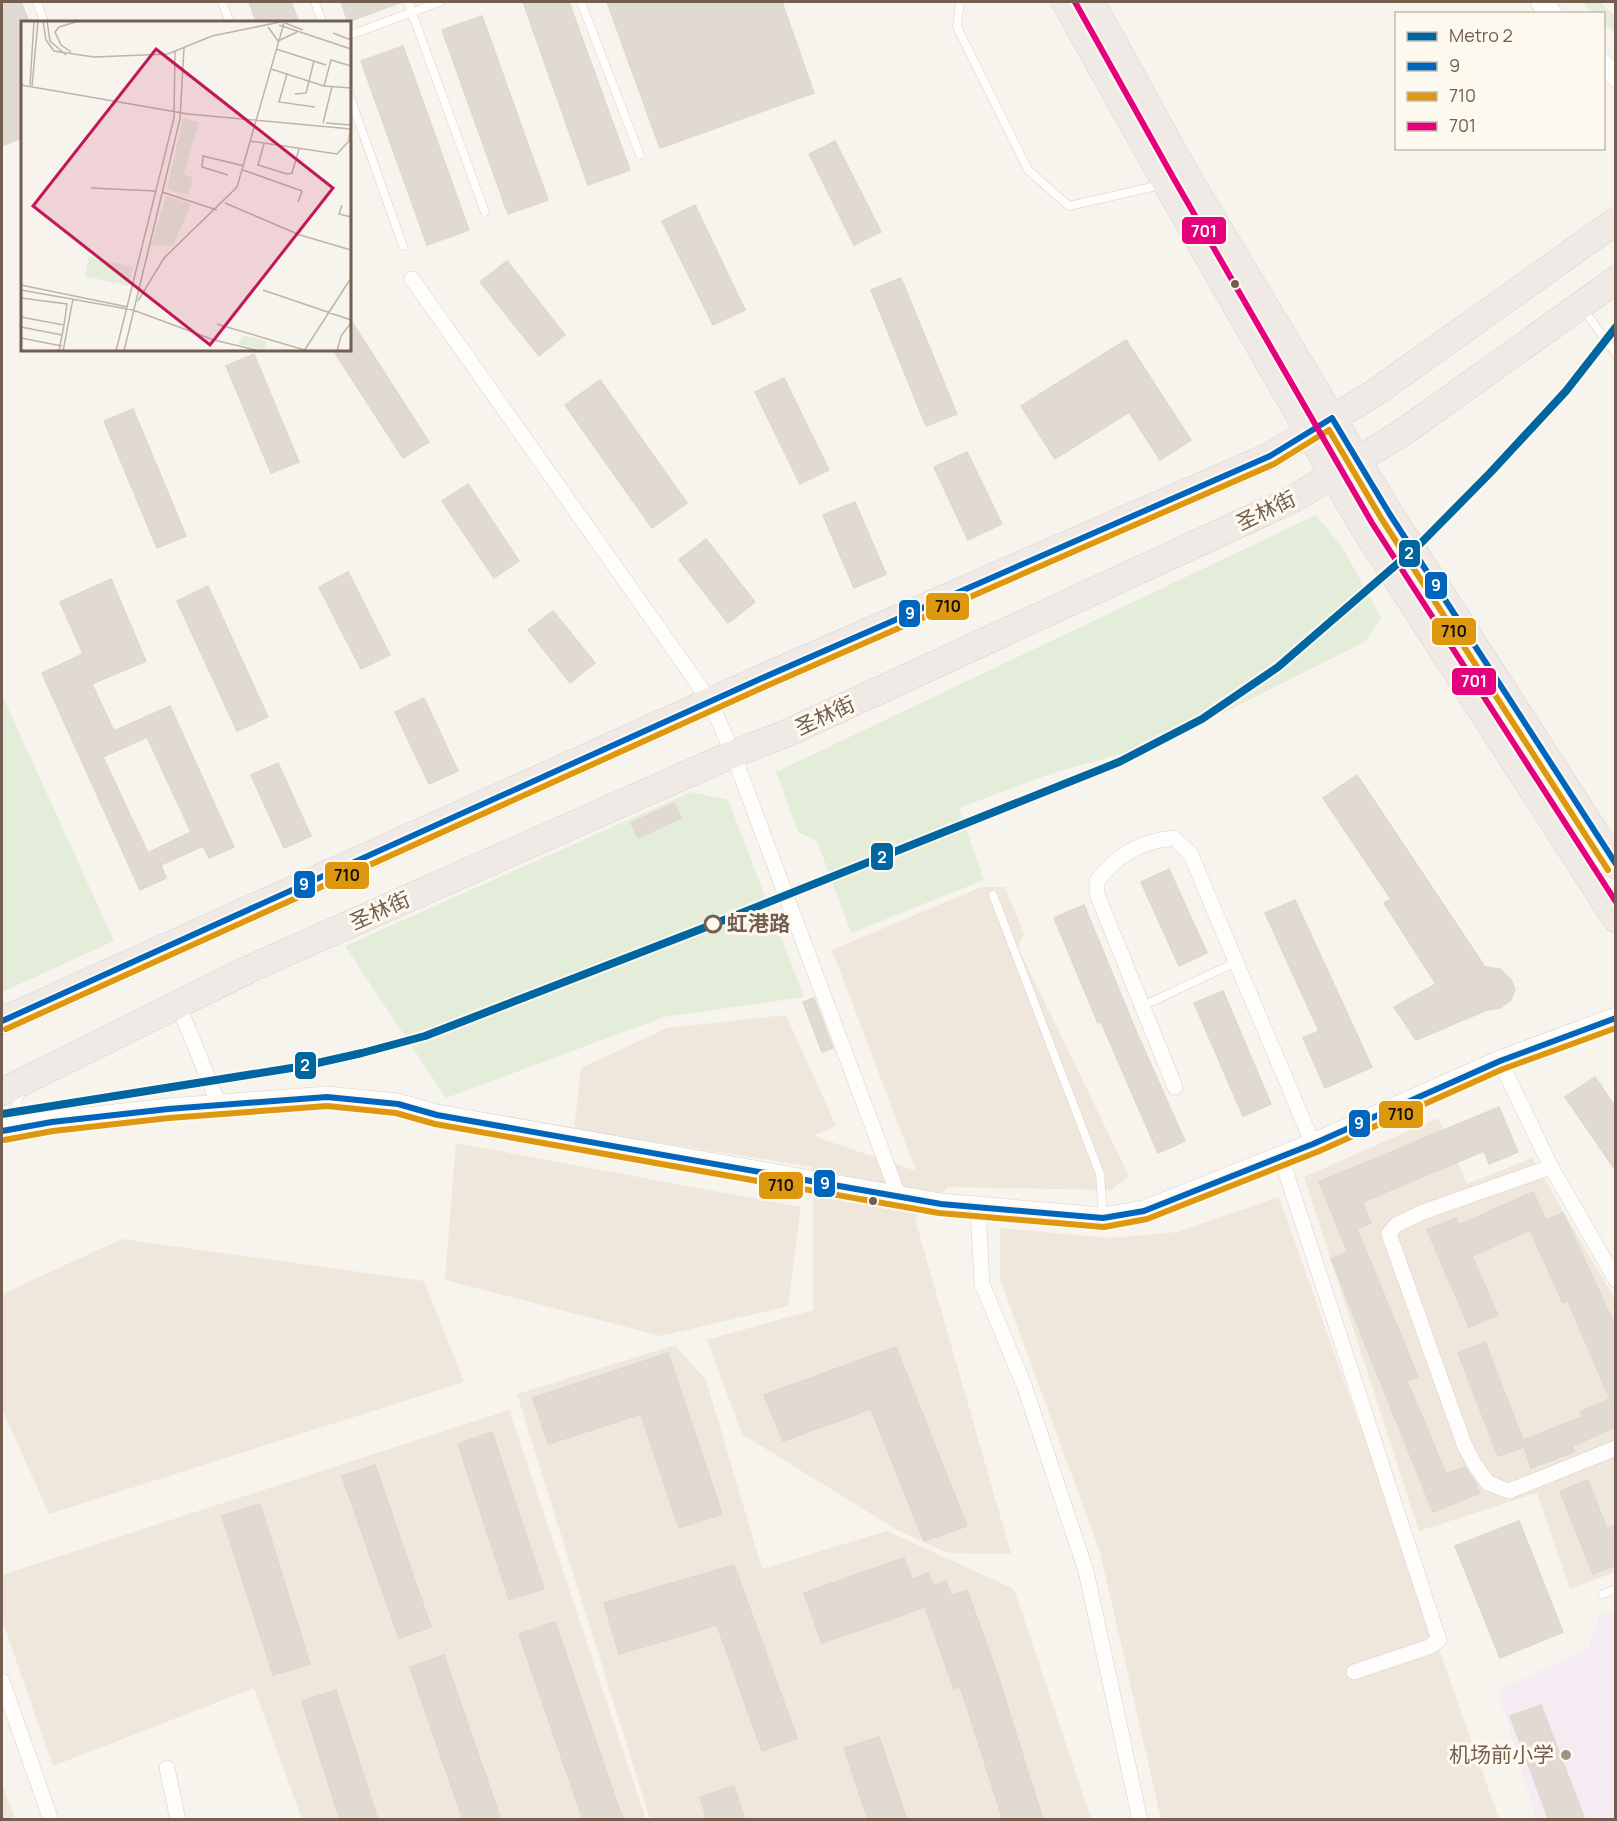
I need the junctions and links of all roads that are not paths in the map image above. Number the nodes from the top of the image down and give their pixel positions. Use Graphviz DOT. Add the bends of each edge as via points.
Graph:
graph roads {
  1 [pos="37,2"];
  2 [pos="222,2"];
  3 [pos="315,2"];
  4 [pos="408,2"];
  5 [pos="440,2"];
  6 [pos="581,2"];
  7 [pos="960,2"];
  8 [pos="1065,2"];
  9 [pos="1091,2"];
  10 [pos="411,12"];
  11 [pos="44,21"];
  12 [pos="230,21"];
  13 [pos="322,21"];
  14 [pos="351,35"];
  15 [pos="351,100"];
  16 [pos="640,155"];
  17 [pos="1166,183"];
  18 [pos="485,212"];
  19 [pos="1616,220"];
  20 [pos="403,246"];
  21 [pos="412,279"];
  22 [pos="1616,280"];
  23 [pos="1580,305"];
  24 [pos="1616,354"];
  25 [pos="1332,418"];
  26 [pos="1309,432"];
  27 [pos="1358,460"];
  28 [pos="1334,474"];
  29 [pos="710,701"];
  30 [pos="733,754"];
  31 [pos="1616,865"];
  32 [pos="993,895"];
  33 [pos="1616,919"];
  34 [pos="1236,962"];
  35 [pos="178,1004"];
  36 [pos="1143,1006"];
  37 [pos="1616,1018"];
  38 [pos="2,1021"];
  39 [pos="1500,1061"];
  40 [pos="33,1078"];
  41 [pos="1175,1087"];
  42 [pos="2,1092"];
  43 [pos="219,1105"];
  44 [pos="52,1122"];
  45 [pos="2,1131"];
  46 [pos="1313,1144"];
  47 [pos="1281,1157"];
  48 [pos="1551,1167"];
  49 [pos="899,1197"];
  50 [pos="978,1208"];
  51 [pos="1103,1218"];
  52 [pos="1616,1280"];
  53 [pos="1616,1448"];
  54 [pos="1616,1589"];
  55 [pos="1603,1594"];
  56 [pos="1354,1672"];
  57 [pos="2,1681"];
  58 [pos="168,1768"];
  59 [pos="51,1820"];
  60 [pos="178,1820"];
  61 [pos="1140,1820"];
  1 -- 11 [label="lane"];
  2 -- 12 [label="lane"];
  3 -- 13 [label="lane"];
  4 -- 10 [label="lane"];
  5 -- 10 [label="lane"];
  6 -- 16 [label="lane"];
  7 -- 17 [label="lane" via="957,27 1029,170 1069,206"];
  8 -- 17 [label="highway"];
  9 -- 25 [label="highway" via="1186,174"];
  10 -- 14 [label="lane"];
  10 -- 18 [label="lane"];
  15 -- 20 [label="lane"];
  17 -- 26 [label="highway"];
  19 -- 25 [label="highway" via="1373,394"];
  21 -- 29 [label="street"];
  22 -- 23 [label="highway, 圣林街"];
  23 -- 24 [label="lane"];
  23 -- 27 [label="highway, 圣林街" via="1402,433"];
  25 -- 26 [label="highway"];
  25 -- 27 [label="highway"];
  26 -- 28 [label="highway"];
  26 -- 29 [label="highway" via="1270,456"];
  27 -- 28 [label="highway, 圣林街"];
  27 -- 31 [label="highway"];
  28 -- 30 [label="highway, 圣林街" via="1282,504 785,734"];
  28 -- 33 [label="highway"];
  29 -- 30 [label="street"];
  29 -- 38 [label="highway"];
  30 -- 35 [label="highway, 圣林街"];
  30 -- 49 [label="street"];
  32 -- 51 [label="lane" via="1100,1174"];
  34 -- 36 [label="lane"];
  34 -- 36 [label="street" via="1190,853 1174,838 1152,840 1107,868 1097,881 1097,894"];
  34 -- 46 [label="street"];
  35 -- 40 [label="highway, 圣林街"];
  35 -- 43 [label="street"];
  36 -- 41 [label="street"];
  37 -- 39 [label="street"];
  39 -- 46 [label="street"];
  39 -- 48 [label="street"];
  40 -- 42 [label="highway, 圣林街"];
  40 -- 44 [label="lane" via="16,1103 22,1114"];
  43 -- 44 [label="street"];
  43 -- 49 [label="street" via="327,1097 398,1104"];
  44 -- 45 [label="street"];
  46 -- 47 [label="street"];
  47 -- 51 [label="street" via="1144,1211"];
  47 -- 56 [label="street" via="1439,1640 1429,1647"];
  48 -- 52 [label="street"];
  48 -- 53 [label="street" via="1423,1212 1396,1225 1389,1234 1464,1444 1488,1483 1509,1491"];
  49 -- 50 [label="street"];
  50 -- 51 [label="street"];
  50 -- 61 [label="street" via="982,1284 1024,1385 1086,1571"];
  54 -- 55 [label="lane"];
  57 -- 59 [label="street"];
  58 -- 60 [label="street"];
}
